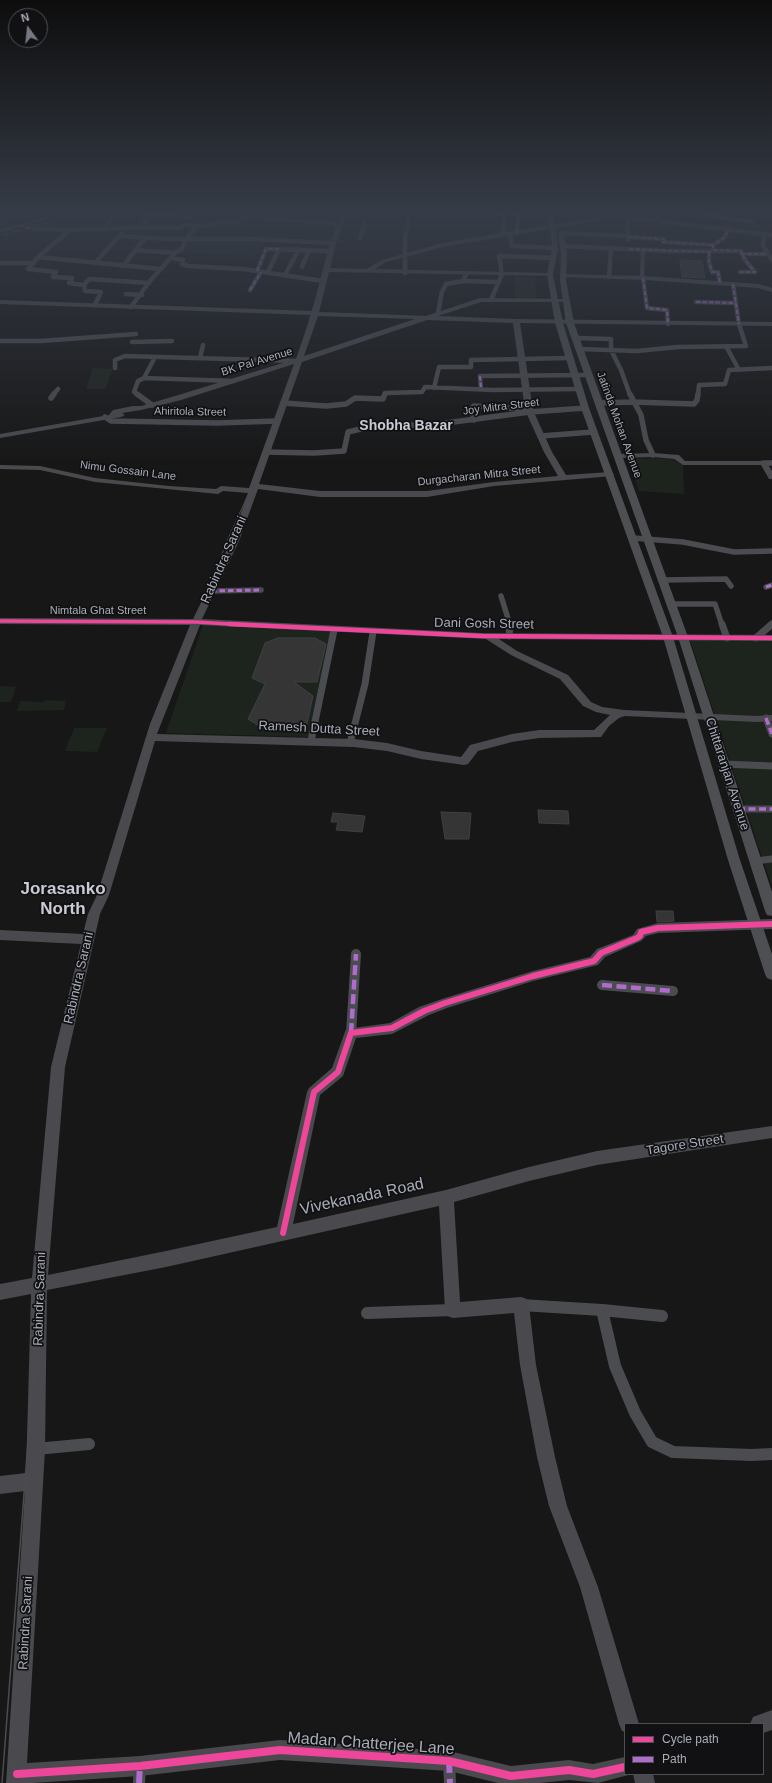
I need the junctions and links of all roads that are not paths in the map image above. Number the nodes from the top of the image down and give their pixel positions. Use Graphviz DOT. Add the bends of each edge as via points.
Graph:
graph roads {
  1 [pos="97,299"];
  2 [pos="138,299"];
  3 [pos="319,299"];
  4 [pos="441,299"];
  5 [pos="646,299"];
  6 [pos="735,299"];
  7 [pos="491,300"];
  8 [pos="555,300"];
  9 [pos="566,300"];
  10 [pos="0,302"];
  11 [pos="696,302"];
  12 [pos="736,303"];
  13 [pos="95,305"];
  14 [pos="131,307"];
  15 [pos="438,313"];
  16 [pos="315,314"];
  17 [pos="426,318"];
  18 [pos="516,321"];
  19 [pos="559,322"];
  20 [pos="570,323"];
  21 [pos="668,324"];
  22 [pos="739,324"];
  23 [pos="772,324"];
  24 [pos="575,338"];
  25 [pos="0,341"];
  26 [pos="172,341"];
  27 [pos="203,345"];
  28 [pos="726,346"];
  29 [pos="129,349"];
  30 [pos="580,350"];
  31 [pos="611,350"];
  32 [pos="155,357"];
  33 [pos="200,358"];
  34 [pos="570,358"];
  35 [pos="522,359"];
  36 [pos="298,361"];
  37 [pos="115,368"];
  38 [pos="772,368"];
  39 [pos="739,370"];
  40 [pos="588,375"];
  41 [pos="525,376"];
  42 [pos="576,376"];
  43 [pos="144,378"];
  44 [pos="234,381"];
  45 [pos="434,388"];
  46 [pos="58,389"];
  47 [pos="481,389"];
  48 [pos="580,389"];
  49 [pos="526,390"];
  50 [pos="51,398"];
  51 [pos="633,402"];
  52 [pos="283,403"];
  53 [pos="598,403"];
  54 [pos="152,405"];
  55 [pos="585,408"];
  56 [pos="530,411"];
  57 [pos="109,416"];
  58 [pos="474,420"];
  59 [pos="277,421"];
  60 [pos="594,432"];
  61 [pos="0,436"];
  62 [pos="541,436"];
  63 [pos="266,452"];
  64 [pos="653,455"];
  65 [pos="618,456"];
  66 [pos="763,463"];
  67 [pos="772,463"];
  68 [pos="0,467"];
  69 [pos="610,474"];
  70 [pos="772,477"];
  71 [pos="563,478"];
  72 [pos="253,488"];
  73 [pos="633,538"];
  74 [pos="648,539"];
  75 [pos="772,551"];
  76 [pos="663,580"];
  77 [pos="731,586"];
  78 [pos="261,590"];
  79 [pos="211,591"];
  80 [pos="501,596"];
  81 [pos="672,604"];
  82 [pos="0,621"];
  83 [pos="196,622"];
  84 [pos="772,624"];
  85 [pos="334,630"];
  86 [pos="373,632"];
  87 [pos="488,636"];
  88 [pos="509,636"];
  89 [pos="668,637"];
  90 [pos="683,637"];
  91 [pos="727,638"];
  92 [pos="756,638"];
  93 [pos="772,638"];
  94 [pos="624,713"];
  95 [pos="691,716"];
  96 [pos="709,717"];
  97 [pos="769,718"];
  98 [pos="772,734"];
  99 [pos="151,737"];
  100 [pos="311,741"];
  101 [pos="350,743"];
  102 [pos="723,764"];
  103 [pos="772,766"];
  104 [pos="738,809"];
  105 [pos="772,809"];
  106 [pos="772,859"];
  107 [pos="755,861"];
  108 [pos="772,910"];
  109 [pos="772,924"];
  110 [pos="756,925"];
  111 [pos="0,934"];
  112 [pos="88,939"];
  113 [pos="356,954"];
  114 [pos="772,974"];
  115 [pos="602,985"];
  116 [pos="673,991"];
  117 [pos="351,1033"];
  118 [pos="772,1132"];
  119 [pos="597,1158"];
  120 [pos="446,1197"];
  121 [pos="283,1233"];
  122 [pos="39,1285"];
  123 [pos="0,1292"];
  124 [pos="521,1305"];
  125 [pos="453,1310"];
  126 [pos="602,1310"];
  127 [pos="367,1313"];
  128 [pos="662,1316"];
  129 [pos="89,1444"];
  130 [pos="36,1449"];
  131 [pos="772,1454"];
  132 [pos="34,1481"];
  133 [pos="0,1485"];
  134 [pos="629,1723"];
  135 [pos="448,1761"];
  136 [pos="624,1767"];
  137 [pos="139,1775"];
  138 [pos="16,1778"];
  139 [pos="537,1778"];
  140 [pos="450,1783"];
  1 -- 13 [label="street"];
  2 -- 14 [label="street"];
  3 -- 16 [label="street, Rabindra Sarani"];
  4 -- 15 [label="street"];
  5 -- 21 [label="street" via="647,308 667,310"];
  6 -- 12 [label="street"];
  7 -- 8 [label="street, BK Pal Avenue"];
  7 -- 15 [label="street, BK Pal Avenue" via="480,300"];
  8 -- 9 [label="street, BK Pal Avenue"];
  8 -- 19 [label="main road"];
  9 -- 20 [label="main road, Jatinda Mohan Avenue"];
  10 -- 13 [label="street"];
  11 -- 12 [label="street"];
  12 -- 22 [label="street"];
  13 -- 14 [label="street"];
  14 -- 16 [label="street"];
  15 -- 17 [label="street, BK Pal Avenue"];
  16 -- 17 [label="street"];
  16 -- 36 [label="street, Rabindra Sarani"];
  17 -- 18 [label="street"];
  17 -- 36 [label="street, BK Pal Avenue"];
  18 -- 19 [label="street"];
  18 -- 35 [label="street"];
  19 -- 20 [label="street"];
  19 -- 34 [label="main road"];
  20 -- 21 [label="street"];
  20 -- 24 [label="main road, Jatinda Mohan Avenue"];
  21 -- 22 [label="street"];
  22 -- 23 [label="street"];
  22 -- 28 [label="street" via="746,346"];
  24 -- 30 [label="main road, Jatinda Mohan Avenue"];
  24 -- 31 [label="street" via="611,338"];
  25 -- 29 [label="street" via="41,341 136,334"];
  26 -- 29 [label="street"];
  27 -- 33 [label="street"];
  28 -- 31 [label="street"];
  28 -- 39 [label="street"];
  29 -- 32 [label="street"];
  29 -- 37 [label="street" via="115,360"];
  30 -- 31 [label="street"];
  30 -- 40 [label="main road, Jatinda Mohan Avenue"];
  31 -- 51 [label="street"];
  32 -- 33 [label="street"];
  32 -- 43 [label="street"];
  33 -- 36 [label="street"];
  34 -- 35 [label="street"];
  34 -- 42 [label="main road"];
  35 -- 41 [label="street"];
  35 -- 45 [label="street" via="471,360 471,367 439,367"];
  36 -- 44 [label="street, BK Pal Avenue"];
  36 -- 52 [label="street, Rabindra Sarani"];
  38 -- 39 [label="street"];
  39 -- 51 [label="street" via="729,370 725,384 699,385 694,404"];
  40 -- 42 [label="street"];
  40 -- 53 [label="main road, Jatinda Mohan Avenue"];
  41 -- 42 [label="street"];
  41 -- 47 [label="street" via="480,376"];
  41 -- 49 [label="street"];
  42 -- 48 [label="main road"];
  43 -- 44 [label="street"];
  43 -- 54 [label="street" via="138,380 134,392"];
  44 -- 54 [label="street, BK Pal Avenue"];
  45 -- 47 [label="street"];
  45 -- 52 [label="street" via="425,387 422,392 385,393 383,399 355,398 346,404 326,406"];
  46 -- 50 [label="street"];
  47 -- 49 [label="street"];
  48 -- 49 [label="street"];
  48 -- 55 [label="main road"];
  49 -- 56 [label="street"];
  51 -- 53 [label="street"];
  51 -- 64 [label="street" via="641,415 646,440"];
  52 -- 59 [label="street, Rabindra Sarani"];
  53 -- 65 [label="main road, Jatinda Mohan Avenue"];
  54 -- 57 [label="street, BK Pal Avenue"];
  55 -- 56 [label="street, Joy Mitra Street"];
  55 -- 60 [label="main road"];
  56 -- 58 [label="street, Joy Mitra Street"];
  56 -- 58 [label="street" via="474,406"];
  56 -- 62 [label="street"];
  57 -- 59 [label="street, Ahiritola Street" via="111,421"];
  57 -- 61 [label="street, BK Pal Avenue"];
  58 -- 63 [label="street, Joy Mitra Street" via="369,427 348,432 344,451"];
  59 -- 63 [label="street, Rabindra Sarani"];
  60 -- 62 [label="street"];
  60 -- 69 [label="main road"];
  62 -- 71 [label="street"];
  63 -- 72 [label="street, Rabindra Sarani"];
  64 -- 65 [label="street"];
  64 -- 66 [label="street" via="676,457 683,463"];
  65 -- 74 [label="main road, Jatinda Mohan Avenue"];
  66 -- 67 [label="street"];
  66 -- 70 [label="street"];
  68 -- 72 [label="street, Nimu Gossain Lane" via="40,468 95,480 169,488 218,492 221,488"];
  69 -- 71 [label="street, Durgacharan Mitra Street"];
  69 -- 73 [label="main road"];
  71 -- 72 [label="street, Durgacharan Mitra Street" via="494,484 427,494 320,494"];
  72 -- 79 [label="street, Rabindra Sarani" via="235,541"];
  73 -- 74 [label="street"];
  73 -- 89 [label="main road"];
  74 -- 75 [label="street" via="682,542 734,552"];
  74 -- 76 [label="main road, Jatinda Mohan Avenue"];
  76 -- 77 [label="street" via="726,579"];
  76 -- 81 [label="main road, Jatinda Mohan Avenue"];
  78 -- 79 [label="street"];
  79 -- 83 [label="street, Rabindra Sarani"];
  80 -- 88 [label="street" via="510,624"];
  81 -- 90 [label="main road, Jatinda Mohan Avenue"];
  81 -- 91 [label="street" via="715,604"];
  82 -- 83 [label="street, Nimtala Ghat Street"];
  83 -- 85 [label="street, Dani Gosh Street"];
  83 -- 99 [label="street, Rabindra Sarani"];
  84 -- 92 [label="street"];
  85 -- 86 [label="street, Dani Gosh Street"];
  85 -- 100 [label="street"];
  86 -- 87 [label="street, Dani Gosh Street"];
  86 -- 101 [label="street" via="365,684"];
  87 -- 88 [label="street, Dani Gosh Street"];
  87 -- 94 [label="street" via="514,653 564,677 587,704 600,710"];
  88 -- 89 [label="street, Dani Gosh Street"];
  89 -- 90 [label="street, Dani Gosh Street"];
  89 -- 95 [label="main road"];
  90 -- 91 [label="street, Dani Gosh Street"];
  90 -- 96 [label="main road, Chittaranjan Avenue"];
  91 -- 92 [label="street, Dani Gosh Street"];
  92 -- 93 [label="street, Dani Gosh Street"];
  94 -- 95 [label="street"];
  94 -- 101 [label="street, Ramesh Dutta Street" via="604,724 597,734 539,734 512,738 474,748 464,761"];
  95 -- 96 [label="street"];
  95 -- 110 [label="main road"];
  96 -- 97 [label="street"];
  96 -- 102 [label="main road, Chittaranjan Avenue"];
  97 -- 98 [label="street"];
  99 -- 100 [label="street, Ramesh Dutta Street"];
  99 -- 112 [label="street, Rabindra Sarani"];
  100 -- 101 [label="street, Ramesh Dutta Street"];
  102 -- 103 [label="street"];
  102 -- 104 [label="main road, Chittaranjan Avenue"];
  104 -- 105 [label="street"];
  104 -- 107 [label="main road, Chittaranjan Avenue"];
  106 -- 107 [label="street"];
  107 -- 108 [label="main road, Chittaranjan Avenue"];
  109 -- 110 [label="street"];
  110 -- 114 [label="main road"];
  110 -- 117 [label="street" via="658,928 641,932 637,938 601,953 594,961 533,976 445,1003 392,1028"];
  111 -- 112 [label="street"];
  112 -- 122 [label="street, Rabindra Sarani" via="58,1067"];
  113 -- 117 [label="street"];
  115 -- 116 [label="street"];
  117 -- 121 [label="street" via="338,1072 314,1092"];
  118 -- 119 [label="street, Tagore Street"];
  119 -- 120 [label="street, Vivekanada Road"];
  120 -- 121 [label="street, Vivekanada Road"];
  120 -- 125 [label="street"];
  121 -- 122 [label="street, Vivekanada Road"];
  122 -- 123 [label="street, Vivekanada Road"];
  122 -- 130 [label="street, Rabindra Sarani"];
  124 -- 125 [label="street"];
  124 -- 126 [label="street"];
  124 -- 134 [label="street" via="528,1365 558,1506 589,1587"];
  125 -- 127 [label="street"];
  126 -- 128 [label="street"];
  126 -- 131 [label="street" via="616,1366 636,1413 652,1442 673,1452"];
  129 -- 130 [label="street"];
  130 -- 132 [label="street, Rabindra Sarani"];
  132 -- 133 [label="street"];
  132 -- 138 [label="street, Rabindra Sarani"];
  135 -- 137 [label="street, Madan Chatterjee Lane" via="280,1750"];
  135 -- 139 [label="street, Madan Chatterjee Lane" via="510,1776"];
  135 -- 140 [label="street"];
  136 -- 139 [label="street, Madan Chatterjee Lane" via="593,1774 569,1770"];
  137 -- 138 [label="street, Madan Chatterjee Lane"];
}
